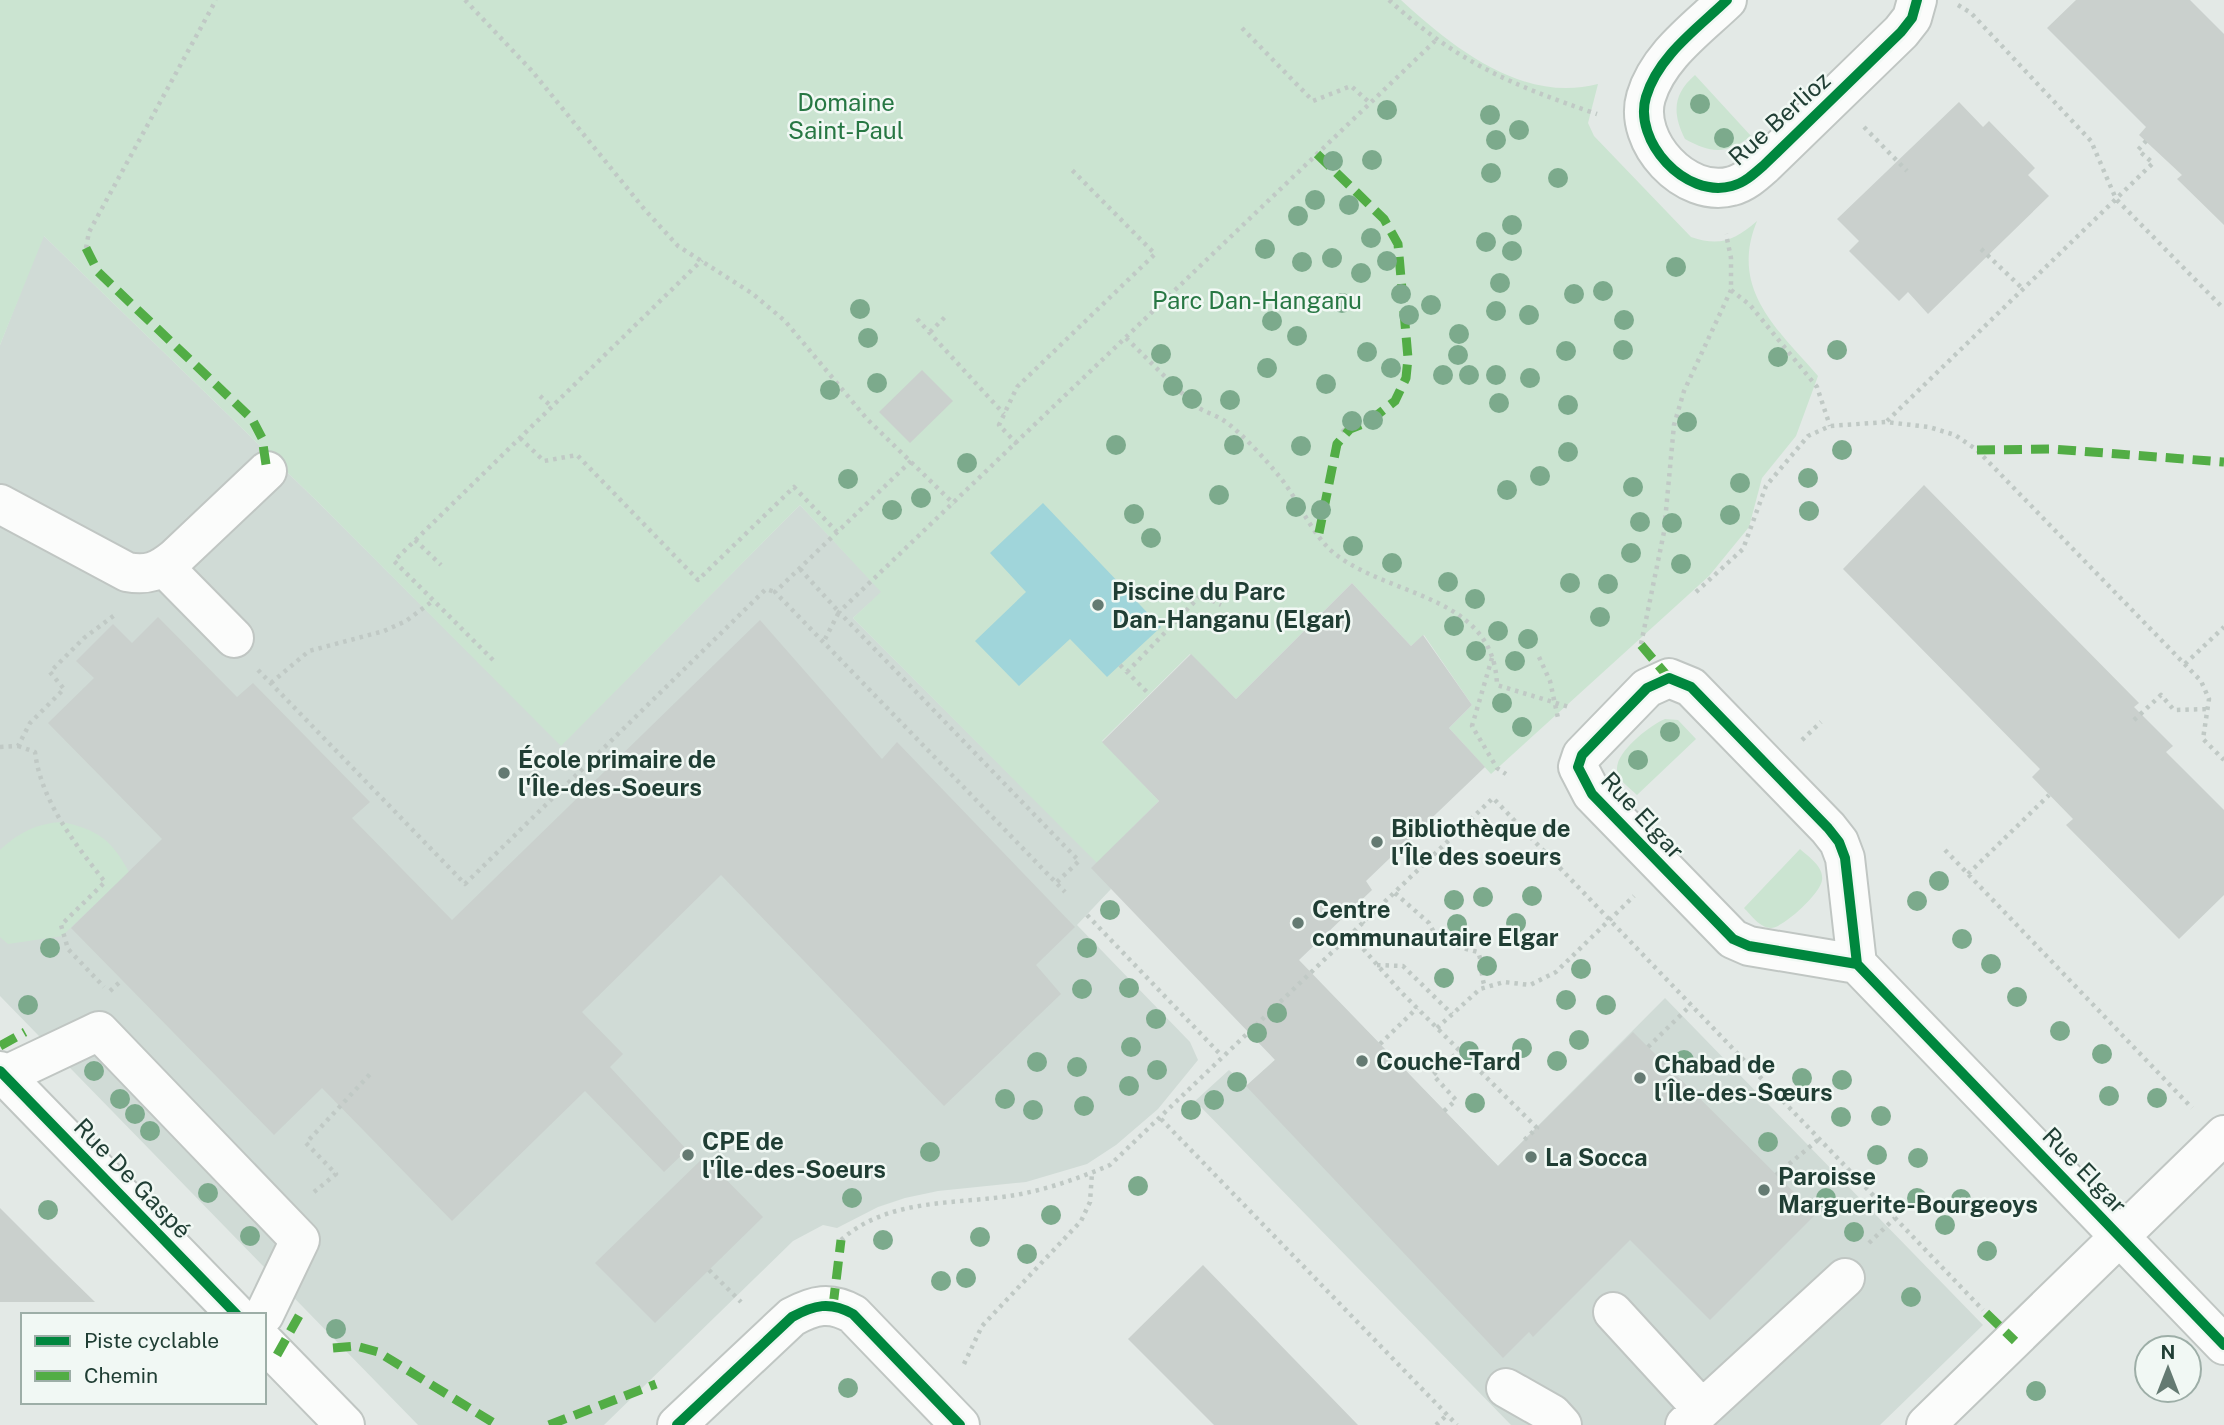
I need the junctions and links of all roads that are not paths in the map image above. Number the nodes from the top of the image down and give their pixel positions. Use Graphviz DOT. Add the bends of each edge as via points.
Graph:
graph roads {
  1 [pos="1727,0"];
  2 [pos="1934,1"];
  3 [pos="267,471"];
  4 [pos="0,504"];
  5 [pos="164,567"];
  6 [pos="244,652"];
  7 [pos="1857,964"];
  8 [pos="2,1074"];
  9 [pos="2211,1124"];
  10 [pos="2122,1238"];
  11 [pos="1853,1265"];
  12 [pos="1613,1312"];
  13 [pos="235,1313"];
  14 [pos="265,1313"];
  15 [pos="266,1344"];
  16 [pos="2224,1345"];
  17 [pos="1506,1388"];
  18 [pos="1694,1417"];
  19 [pos="345,1425"];
  20 [pos="677,1425"];
  21 [pos="960,1425"];
  22 [pos="1562,1425"];
  23 [pos="1926,1425"];
  1 -- 2 [label="street, Rue Berlioz" via="1666,59 1646,98 1645,110 1649,138 1661,156 1675,170 1713,187 1731,187 1748,179"];
  3 -- 5 [label="street"];
  4 -- 5 [label="street" via="127,572 143,575"];
  5 -- 6 [label="street"];
  7 -- 7 [label="street, Rue Elgar" via="1846,858 1839,842 1691,687 1669,678 1647,688 1582,755 1578,767 1582,781 1733,939 1749,946"];
  7 -- 10 [label="street, Rue Elgar"];
  8 -- 13 [label="street, Rue De Gaspé"];
  8 -- 14 [label="street" via="99,1031 300,1240"];
  9 -- 10 [label="street, Rue Elgar"];
  10 -- 16 [label="street, Rue Elgar"];
  10 -- 23 [label="street, Rue Elgar"];
  11 -- 18 [label="street"];
  12 -- 18 [label="street"];
  15 -- 19 [label="street"];
  17 -- 22 [label="street" via="1552,1413"];
  20 -- 21 [label="street" via="792,1317 826,1305 853,1314"];
}
